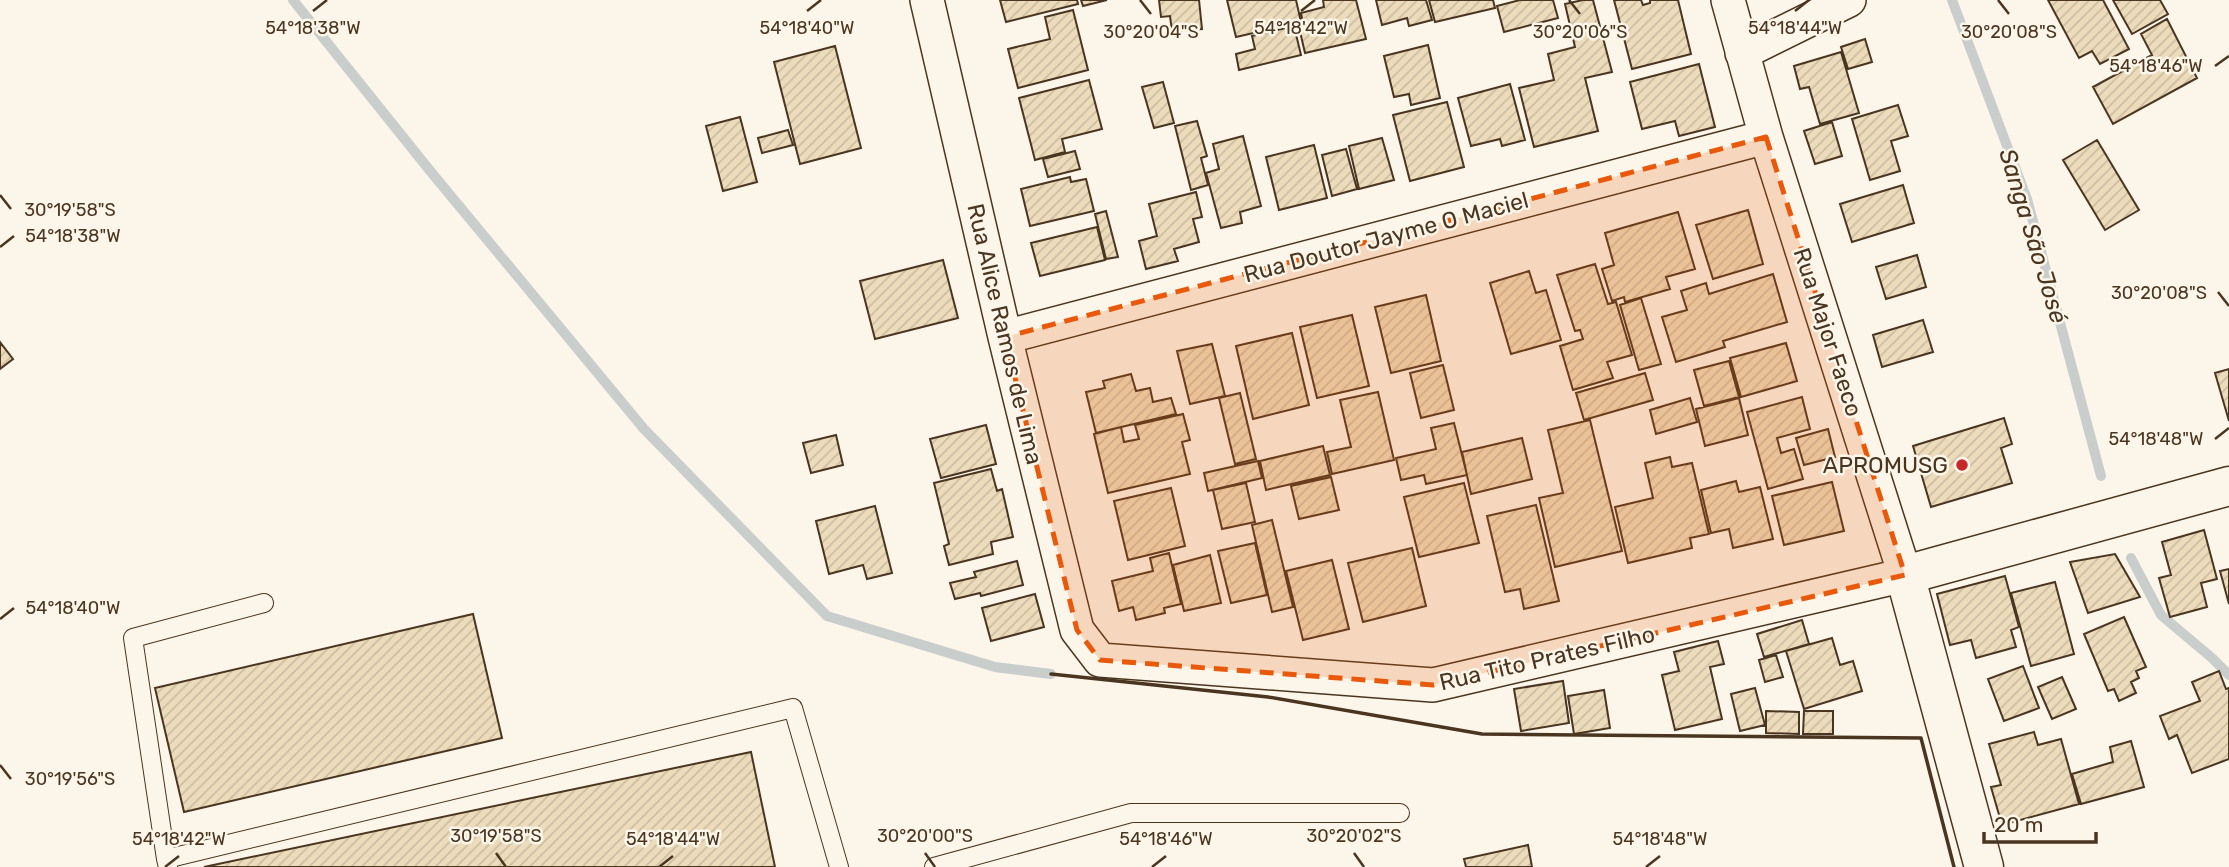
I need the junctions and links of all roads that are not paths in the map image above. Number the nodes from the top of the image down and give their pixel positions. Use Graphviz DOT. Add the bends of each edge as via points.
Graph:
graph roads {
  1 [pos="927,0"];
  2 [pos="1728,0"];
  3 [pos="1849,0"];
  4 [pos="1742,53"];
  5 [pos="1766,137"];
  6 [pos="1005,337"];
  7 [pos="2229,486"];
  8 [pos="1905,575"];
  9 [pos="264,603"];
  10 [pos="1100,660"];
  11 [pos="1400,813"];
  12 [pos="167,863"];
  13 [pos="839,867"];
  14 [pos="934,867"];
  15 [pos="1984,867"];
  1 -- 6 [label="street, Rua Alice Ramos de Lima"];
  2 -- 4 [label="street, Rua Major Faeco"];
  3 -- 4 [label="street"];
  4 -- 5 [label="street, Rua Major Faeco"];
  5 -- 6 [label="street, Rua Doutor Jayme O Maciel"];
  5 -- 8 [label="street, Rua Major Faeco"];
  6 -- 10 [label="street, Rua Alice Ramos de Lima" via="1077,631"];
  7 -- 8 [label="street"];
  8 -- 10 [label="street, Rua Tito Prates Filho" via="1433,685"];
  8 -- 15 [label="street, Rua Major Faeco"];
  9 -- 12 [label="lane" via="133,638"];
  11 -- 14 [label="lane" via="1131,813"];
  12 -- 13 [label="lane" via="793,708"];
}
